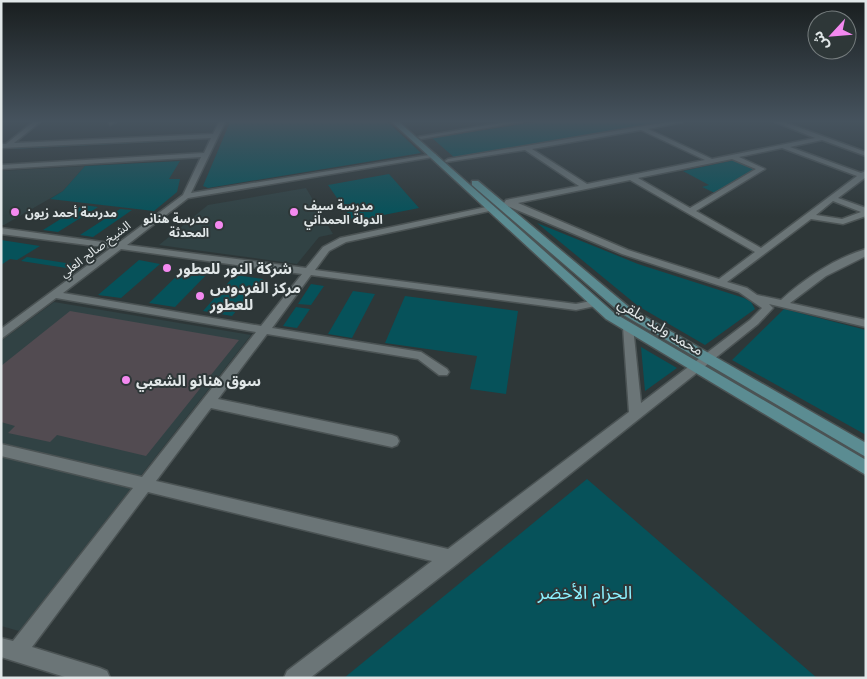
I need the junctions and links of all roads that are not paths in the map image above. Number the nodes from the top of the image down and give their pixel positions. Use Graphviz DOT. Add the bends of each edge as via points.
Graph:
graph roads {
  1 [pos="440,154"];
  2 [pos="492,154"];
  3 [pos="535,154"];
  4 [pos="697,154"];
  5 [pos="743,154"];
  6 [pos="804,154"];
  7 [pos="206,155"];
  8 [pos="433,155"];
  9 [pos="731,156"];
  10 [pos="710,160"];
  11 [pos="448,161"];
  12 [pos="1,167"];
  13 [pos="864,175"];
  14 [pos="630,177"];
  15 [pos="584,186"];
  16 [pos="186,196"];
  17 [pos="832,198"];
  18 [pos="500,205"];
  19 [pos="691,211"];
  20 [pos="866,212"];
  21 [pos="810,216"];
  22 [pos="1,231"];
  23 [pos="117,248"];
  24 [pos="761,252"];
  25 [pos="866,252"];
  26 [pos="308,271"];
  27 [pos="721,282"];
  28 [pos="54,295"];
  29 [pos="755,297"];
  30 [pos="596,303"];
  31 [pos="783,304"];
  32 [pos="866,324"];
  33 [pos="628,327"];
  34 [pos="264,330"];
  35 [pos="3,332"];
  36 [pos="702,363"];
  37 [pos="443,372"];
  38 [pos="208,402"];
  39 [pos="636,414"];
  40 [pos="392,441"];
  41 [pos="1,450"];
  42 [pos="866,451"];
  43 [pos="866,468"];
  44 [pos="145,485"];
  45 [pos="451,558"];
  46 [pos="9,650"];
  47 [pos="100,678"];
  48 [pos="294,678"];
  1 -- 11 [label="street, محمد وليد ملقي"];
  2 -- 11 [label="street"];
  3 -- 15 [label="street"];
  4 -- 10 [label="street"];
  5 -- 9 [label="street"];
  6 -- 13 [label="street"];
  7 -- 12 [label="street"];
  7 -- 16 [label="street, الشيخ صالح العلي"];
  8 -- 16 [label="street"];
  8 -- 18 [label="street, محمد وليد ملقي"];
  9 -- 10 [label="street"];
  9 -- 19 [label="street" via="762,169"];
  10 -- 14 [label="street"];
  11 -- 18 [label="street, محمد وليد ملقي"];
  13 -- 17 [label="street"];
  14 -- 15 [label="street"];
  14 -- 19 [label="street"];
  15 -- 18 [label="street"];
  16 -- 23 [label="street, الشيخ صالح العلي"];
  17 -- 20 [label="street"];
  17 -- 21 [label="street"];
  18 -- 26 [label="street" via="343,240 326,249"];
  18 -- 27 [label="street" via="625,252"];
  18 -- 30 [label="street, محمد وليد ملقي"];
  18 -- 36 [label="street, محمد وليد ملقي" via="626,311"];
  19 -- 24 [label="street"];
  20 -- 21 [label="street" via="843,222"];
  21 -- 24 [label="street"];
  22 -- 23 [label="street"];
  23 -- 26 [label="street"];
  23 -- 28 [label="street, الشيخ صالح العلي"];
  24 -- 27 [label="street"];
  25 -- 31 [label="street" via="805,285"];
  26 -- 30 [label="street" via="576,307"];
  26 -- 34 [label="street"];
  27 -- 29 [label="street"];
  28 -- 34 [label="street"];
  28 -- 35 [label="street, الشيخ صالح العلي"];
  29 -- 31 [label="street"];
  29 -- 36 [label="street" via="768,308"];
  30 -- 33 [label="street, محمد وليد ملقي"];
  31 -- 32 [label="street"];
  33 -- 36 [label="street, محمد وليد ملقي"];
  33 -- 39 [label="street"];
  34 -- 37 [label="street" via="422,356"];
  34 -- 38 [label="street"];
  36 -- 39 [label="street"];
  36 -- 42 [label="street, محمد وليد ملقي"];
  36 -- 43 [label="street, محمد وليد ملقي"];
  38 -- 40 [label="street"];
  38 -- 44 [label="street"];
  39 -- 45 [label="street"];
  41 -- 44 [label="street"];
  44 -- 45 [label="street"];
  44 -- 46 [label="street"];
  45 -- 48 [label="street"];
  46 -- 47 [label="street"];
}
